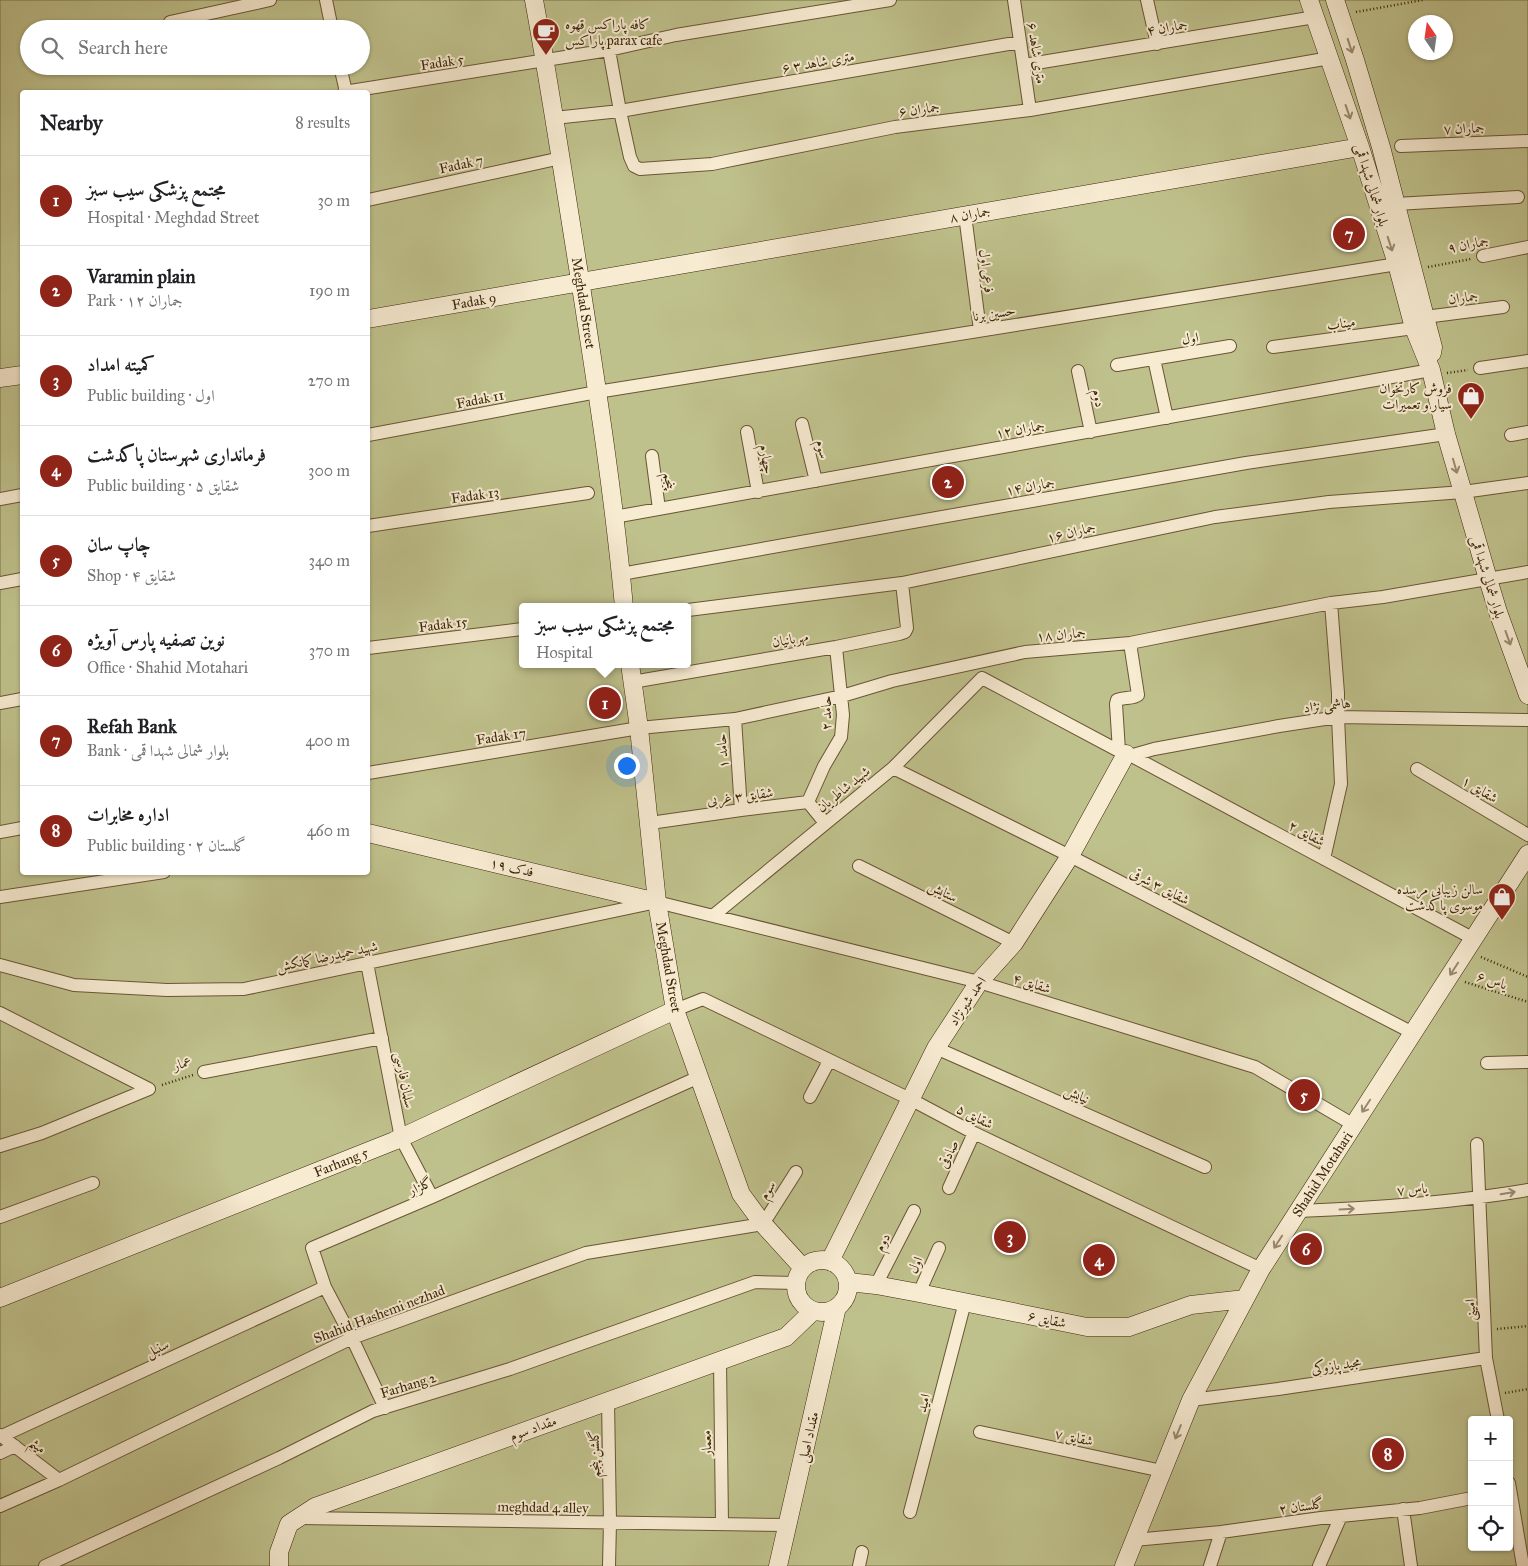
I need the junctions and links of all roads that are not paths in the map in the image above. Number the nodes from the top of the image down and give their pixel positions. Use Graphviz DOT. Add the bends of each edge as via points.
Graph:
graph roads {
  1 [pos="270,0"];
  2 [pos="326,0"];
  3 [pos="534,0"];
  4 [pos="890,0"];
  5 [pos="1014,0"];
  6 [pos="1147,0"];
  7 [pos="1309,0"];
  8 [pos="1338,8"];
  9 [pos="1315,17"];
  10 [pos="179,20"];
  11 [pos="330,20"];
  12 [pos="1020,42"];
  13 [pos="1157,44"];
  14 [pos="610,50"];
  15 [pos="1330,58"];
  16 [pos="545,61"];
  17 [pos="1024,65"];
  18 [pos="342,75"];
  19 [pos="345,90"];
  20 [pos="358,90"];
  21 [pos="1030,110"];
  22 [pos="620,112"];
  23 [pos="554,118"];
  24 [pos="1528,141"];
  25 [pos="1401,146"];
  26 [pos="1360,147"];
  27 [pos="561,158"];
  28 [pos="1518,197"];
  29 [pos="370,198"];
  30 [pos="1396,204"];
  31 [pos="965,215"];
  32 [pos="1528,247"];
  33 [pos="1483,256"];
  34 [pos="1405,267"];
  35 [pos="580,282"];
  36 [pos="1503,307"];
  37 [pos="370,319"];
  38 [pos="1420,322"];
  39 [pos="980,330"];
  40 [pos="1230,346"];
  41 [pos="1273,347"];
  42 [pos="1154,358"];
  43 [pos="1528,361"];
  44 [pos="1117,365"];
  45 [pos="1480,368"];
  46 [pos="1078,370"];
  47 [pos="1437,372"];
  48 [pos="20,375"];
  49 [pos="0,378"];
  50 [pos="597,392"];
  51 [pos="1167,418"];
  52 [pos="802,424"];
  53 [pos="747,432"];
  54 [pos="1091,432"];
  55 [pos="1528,432"];
  56 [pos="1446,434"];
  57 [pos="1511,434"];
  58 [pos="370,436"];
  59 [pos="652,456"];
  60 [pos="816,481"];
  61 [pos="1528,483"];
  62 [pos="758,492"];
  63 [pos="1463,492"];
  64 [pos="588,494"];
  65 [pos="20,495"];
  66 [pos="0,499"];
  67 [pos="658,509"];
  68 [pos="614,517"];
  69 [pos="370,526"];
  70 [pos="1528,572"];
  71 [pos="620,574"];
  72 [pos="20,579"];
  73 [pos="1488,579"];
  74 [pos="0,583"];
  75 [pos="902,583"];
  76 [pos="624,603"];
  77 [pos="1331,603"];
  78 [pos="691,610"];
  79 [pos="519,629"];
  80 [pos="1130,643"];
  81 [pos="836,647"];
  82 [pos="370,648"];
  83 [pos="978,662"];
  84 [pos="691,665"];
  85 [pos="670,668"];
  86 [pos="631,673"];
  87 [pos="982,678"];
  88 [pos="1528,695"];
  89 [pos="842,696"];
  90 [pos="20,699"];
  91 [pos="0,703"];
  92 [pos="1338,717"];
  93 [pos="735,719"];
  94 [pos="1528,720"];
  95 [pos="639,728"];
  96 [pos="1126,753"];
  97 [pos="893,768"];
  98 [pos="1417,769"];
  99 [pos="370,773"];
  100 [pos="808,802"];
  101 [pos="741,810"];
  102 [pos="650,823"];
  103 [pos="825,823"];
  104 [pos="20,828"];
  105 [pos="0,832"];
  106 [pos="370,834"];
  107 [pos="1528,835"];
  108 [pos="392,839"];
  109 [pos="370,842"];
  110 [pos="1528,854"];
  111 [pos="1070,856"];
  112 [pos="1324,859"];
  113 [pos="859,866"];
  114 [pos="144,875"];
  115 [pos="0,897"];
  116 [pos="657,902"];
  117 [pos="714,915"];
  118 [pos="1014,943"];
  119 [pos="1470,945"];
  120 [pos="367,963"];
  121 [pos="0,966"];
  122 [pos="978,982"];
  123 [pos="675,1010"];
  124 [pos="0,1013"];
  125 [pos="1413,1033"];
  126 [pos="382,1038"];
  127 [pos="936,1048"];
  128 [pos="829,1061"];
  129 [pos="1528,1062"];
  130 [pos="1487,1064"];
  131 [pos="204,1072"];
  132 [pos="699,1077"];
  133 [pos="810,1097"];
  134 [pos="912,1100"];
  135 [pos="1354,1125"];
  136 [pos="974,1133"];
  137 [pos="401,1138"];
  138 [pos="1477,1144"];
  139 [pos="0,1146"];
  140 [pos="1205,1168"];
  141 [pos="796,1172"];
  142 [pos="93,1183"];
  143 [pos="949,1188"];
  144 [pos="1528,1190"];
  145 [pos="432,1197"];
  146 [pos="1480,1198"];
  147 [pos="914,1211"];
  148 [pos="1298,1211"];
  149 [pos="0,1217"];
  150 [pos="763,1224"];
  151 [pos="939,1248"];
  152 [pos="830,1261"];
  153 [pos="1261,1269"];
  154 [pos="799,1276"];
  155 [pos="848,1282"];
  156 [pos="876,1285"];
  157 [pos="325,1287"];
  158 [pos="919,1293"];
  159 [pos="0,1298"];
  160 [pos="1245,1299"];
  161 [pos="965,1302"];
  162 [pos="837,1307"];
  163 [pos="813,1311"];
  164 [pos="352,1338"];
  165 [pos="1486,1358"];
  166 [pos="720,1361"];
  167 [pos="1190,1400"];
  168 [pos="608,1402"];
  169 [pos="385,1408"];
  170 [pos="1497,1416"];
  171 [pos="980,1432"];
  172 [pos="1,1436"];
  173 [pos="15,1446"];
  174 [pos="0,1454"];
  175 [pos="1162,1471"];
  176 [pos="59,1480"];
  177 [pos="1468,1499"];
  178 [pos="0,1506"];
  179 [pos="1513,1506"];
  180 [pos="1403,1509"];
  181 [pos="910,1512"];
  182 [pos="1341,1516"];
  183 [pos="298,1518"];
  184 [pos="610,1522"];
  185 [pos="722,1524"];
  186 [pos="787,1525"];
  187 [pos="1221,1532"];
  188 [pos="1134,1540"];
  189 [pos="862,1552"];
  190 [pos="45,1566"];
  191 [pos="280,1566"];
  192 [pos="609,1566"];
  193 [pos="778,1566"];
  194 [pos="859,1566"];
  195 [pos="1124,1566"];
  196 [pos="1210,1566"];
  197 [pos="1319,1566"];
  198 [pos="1411,1566"];
  199 [pos="1523,1566"];
  1 -- 10 [label="street"];
  2 -- 11 [label="street"];
  3 -- 16 [label="main road, Meghdad Street"];
  4 -- 14 [label="street, Fadak 5" via="676,35"];
  5 -- 12 [label="street, ۶ متری شاهد"];
  6 -- 13 [label="street"];
  7 -- 9 [label="main road, بلوار شمالی شهدا قمی"];
  8 -- 30 [label="main road, بلوار شمالی شهدا قمی, one-way"];
  9 -- 13 [label="street, جماران ۴"];
  9 -- 15 [label="main road, بلوار شمالی شهدا قمی"];
  12 -- 17 [label="street, ۶ متری شاهد"];
  12 -- 22 [label="street, ۶ متری شاهد ۳"];
  13 -- 17 [label="street, جماران ۴"];
  14 -- 16 [label="street, Fadak 5"];
  14 -- 22 [label="street"];
  15 -- 21 [label="street, جماران ۶"];
  15 -- 26 [label="main road, بلوار شمالی شهدا قمی, one-way"];
  16 -- 20 [label="street, Fadak 5"];
  16 -- 23 [label="main road, Meghdad Street"];
  17 -- 21 [label="street, ۶ متری شاهد"];
  18 -- 19 [label="street"];
  21 -- 22 [label="street, جماران ۶" via="895,127 712,164 640,168 634,166 630,157"];
  22 -- 23 [label="street"];
  23 -- 27 [label="main road, Meghdad Street"];
  24 -- 25 [label="street, جماران ۷"];
  26 -- 31 [label="main road, جماران ۸"];
  26 -- 34 [label="main road, بلوار شمالی شهدا قمی, one-way"];
  27 -- 29 [label="street, Fadak 7"];
  27 -- 35 [label="main road, Meghdad Street"];
  28 -- 30 [label="street"];
  30 -- 34 [label="main road, بلوار شمالی شهدا قمی"];
  31 -- 35 [label="main road, جماران ۸"];
  31 -- 39 [label="street, فرعی اول"];
  32 -- 33 [label="street, جماران ۹"];
  34 -- 38 [label="main road, بلوار شمالی شهدا قمی"];
  34 -- 39 [label="street, حسین برنا"];
  35 -- 37 [label="main road, Fadak 9"];
  35 -- 50 [label="main road, Meghdad Street"];
  36 -- 38 [label="street, جماران"];
  38 -- 41 [label="street, میناب"];
  38 -- 47 [label="main road, بلوار شمالی شهدا قمی"];
  39 -- 50 [label="street, حسین برنا"];
  40 -- 42 [label="street, اول"];
  42 -- 44 [label="street, اول"];
  42 -- 51 [label="street"];
  43 -- 45 [label="street"];
  46 -- 54 [label="street, دوم"];
  47 -- 51 [label="street, جماران ۱۲"];
  47 -- 56 [label="main road, بلوار شمالی شهدا قمی"];
  48 -- 49 [label="main road"];
  50 -- 58 [label="street, Fadak 11"];
  50 -- 68 [label="main road, Meghdad Street"];
  51 -- 54 [label="street, جماران ۱۲"];
  52 -- 60 [label="street, سوم"];
  53 -- 62 [label="street, چهارم"];
  54 -- 60 [label="street, جماران ۱۲"];
  55 -- 57 [label="street"];
  56 -- 63 [label="main road, بلوار شمالی شهدا قمی, one-way"];
  56 -- 71 [label="street, جماران ۱۴" via="1236,465"];
  59 -- 67 [label="street, پنجم"];
  60 -- 62 [label="street, جماران ۱۲"];
  61 -- 63 [label="street, جماران ۱۶"];
  62 -- 67 [label="street, جماران ۱۲"];
  63 -- 73 [label="main road, بلوار شمالی شهدا قمی"];
  63 -- 75 [label="street, جماران ۱۶" via="1329,502 1215,517"];
  64 -- 69 [label="street, Fadak 13"];
  65 -- 66 [label="street"];
  67 -- 68 [label="street, جماران ۱۲"];
  68 -- 71 [label="main road, Meghdad Street"];
  70 -- 73 [label="street, جماران ۱۸"];
  71 -- 76 [label="main road, Meghdad Street"];
  72 -- 74 [label="street"];
  73 -- 77 [label="street, جماران ۱۸"];
  73 -- 88 [label="main road, بلوار شمالی شهدا قمی, one-way"];
  75 -- 78 [label="street, جماران ۱۶"];
  75 -- 81 [label="street, مهربانیان" via="905,632"];
  77 -- 80 [label="street, جماران ۱۸"];
  77 -- 92 [label="street"];
  79 -- 82 [label="street, Fadak 15"];
  80 -- 83 [label="street, جماران ۱۸" via="1025,652"];
  80 -- 96 [label="street" via="1138,695 1117,700 1116,704"];
  81 -- 84 [label="street, مهربانیان"];
  81 -- 89 [label="street, حامد ۲"];
  83 -- 87 [label="street"];
  83 -- 89 [label="street, جماران ۱۸"];
  85 -- 86 [label="street, مهربانیان"];
  86 -- 95 [label="main road, Meghdad Street"];
  87 -- 96 [label="street, شقایق ۲"];
  87 -- 97 [label="street, شهید شاطریان"];
  89 -- 93 [label="street, جماران ۱۸"];
  89 -- 100 [label="street, حامد ۲" via="841,737"];
  90 -- 91 [label="street"];
  92 -- 94 [label="street, هاشمی نژاد"];
  92 -- 96 [label="street, هاشمی نژاد"];
  92 -- 112 [label="street" via="1341,784"];
  93 -- 95 [label="street, جماران ۱۸"];
  93 -- 101 [label="street, حامد ۱"];
  95 -- 99 [label="street, Fadak 17"];
  95 -- 102 [label="main road, Meghdad Street"];
  96 -- 111 [label="main road, احمد شیرنژاد"];
  96 -- 112 [label="street, شقایق ۲"];
  97 -- 103 [label="street, شهید شاطریان"];
  97 -- 111 [label="street, شقایق ۳ شرقی"];
  98 -- 107 [label="street, شقایق ۱"];
  100 -- 101 [label="street, شقایق ۳ غربی"];
  100 -- 103 [label="street"];
  101 -- 102 [label="street, شقایق ۳ غربی"];
  102 -- 116 [label="main road, Meghdad Street"];
  103 -- 117 [label="street, شهید شاطریان"];
  104 -- 105 [label="street"];
  106 -- 108 [label="main road, فدک ۱۹"];
  108 -- 109 [label="street"];
  108 -- 116 [label="main road, فدک ۱۹"];
  110 -- 119 [label="main road, Shahid Motahari"];
  111 -- 118 [label="main road, احمد شیرنژاد"];
  111 -- 125 [label="street, شقایق ۳ شرقی"];
  112 -- 119 [label="street, شقایق ۲"];
  113 -- 118 [label="street, ستایش"];
  114 -- 115 [label="street"];
  116 -- 117 [label="street, شقایق ۴"];
  116 -- 120 [label="street, شهید حمیدرضا کمانکش"];
  116 -- 123 [label="main road, Meghdad Street"];
  117 -- 122 [label="street, شقایق ۴"];
  118 -- 122 [label="main road, احمد شیرنژاد"];
  119 -- 125 [label="main road, Shahid Motahari, one-way"];
  120 -- 121 [label="street, شهید حمیدرضا کمانکش" via="244,989 167,990 74,985"];
  120 -- 126 [label="street, سلمان فارسی"];
  122 -- 127 [label="main road, احمد شیرنژاد"];
  122 -- 135 [label="street, شقایق ۴" via="1255,1068"];
  123 -- 128 [label="street, شقایق ۵" via="703,999"];
  123 -- 132 [label="main road, Meghdad Street"];
  123 -- 137 [label="main road, Farhang 5"];
  124 -- 139 [label="street" via="149,1089 42,1133"];
  125 -- 135 [label="main road, Shahid Motahari, one-way"];
  126 -- 131 [label="street, عمار"];
  126 -- 137 [label="street, سلمان فارسی"];
  127 -- 134 [label="main road, احمد شیرنژاد"];
  127 -- 140 [label="street, نیایش"];
  128 -- 133 [label="street"];
  128 -- 134 [label="street, شقایق ۵"];
  129 -- 130 [label="street"];
  132 -- 145 [label="street, گلزار"];
  132 -- 150 [label="main road, Meghdad Street" via="740,1194"];
  134 -- 136 [label="street, شقایق ۵"];
  134 -- 152 [label="main road, احمد شیرنژاد"];
  135 -- 148 [label="main road, Shahid Motahari"];
  136 -- 143 [label="street, صادقی"];
  136 -- 153 [label="street, شقایق ۵"];
  137 -- 145 [label="street, سلمان فارسی"];
  137 -- 159 [label="main road, Farhang 5"];
  138 -- 146 [label="street, امینی"];
  141 -- 150 [label="street, سوم"];
  142 -- 149 [label="street"];
  146 -- 144 [label="street, یاس ۷, one-way"];
  145 -- 157 [label="street, گلزار" via="312,1248"];
  148 -- 146 [label="street, یاس ۷, one-way"];
  146 -- 165 [label="street, امینی"];
  147 -- 156 [label="street, دوم"];
  148 -- 153 [label="main road, Shahid Motahari, one-way"];
  150 -- 154 [label="main road, Meghdad Street"];
  150 -- 164 [label="street, Shahid Hashemi nezhad" via="586,1253"];
  151 -- 158 [label="street, اول"];
  152 -- 154 [label="main road" via="811,1262"];
  152 -- 155 [label="main road" via="845,1273"];
  153 -- 160 [label="main road, Shahid Motahari"];
  154 -- 163 [label="main road" via="796,1292 806,1307"];
  154 -- 169 [label="street, Farhang 2" via="755,1282 510,1369"];
  155 -- 156 [label="main road, شقایق ۶"];
  155 -- 162 [label="main road" via="848,1292"];
  156 -- 158 [label="main road, شقایق ۶"];
  157 -- 164 [label="street, گلزار"];
  157 -- 172 [label="street, سنبل"];
  158 -- 161 [label="main road, شقایق ۶"];
  160 -- 161 [label="main road, شقایق ۶" via="1190,1305 1129,1326 1087,1327"];
  160 -- 167 [label="main road, Shahid Motahari"];
  161 -- 181 [label="street, امید"];
  162 -- 163 [label="main road" via="830,1311"];
  162 -- 186 [label="main road, مقداد اصلی"];
  163 -- 166 [label="main road, مقداد سوم" via="786,1337"];
  164 -- 169 [label="street, گلزار"];
  164 -- 176 [label="street, Shahid Hashemi nezhad"];
  165 -- 167 [label="street, مجید پازوکی"];
  165 -- 170 [label="street, امینی"];
  166 -- 168 [label="main road, مقداد سوم"];
  166 -- 185 [label="street, معمار"];
  167 -- 175 [label="main road, Shahid Motahari, one-way"];
  168 -- 183 [label="main road, مقداد سوم" via="315,1507"];
  168 -- 184 [label="street, گلشن پنجم"];
  169 -- 190 [label="street, Farhang 2"];
  171 -- 175 [label="street, شقایق ۷"];
  172 -- 173 [label="street, میثم"];
  173 -- 174 [label="street"];
  173 -- 176 [label="street, میثم"];
  175 -- 188 [label="main road, Shahid Motahari"];
  176 -- 178 [label="street, Shahid Hashemi nezhad"];
  177 -- 180 [label="street, گلستان ۲"];
  179 -- 199 [label="street"];
  180 -- 182 [label="street, گلستان ۲"];
  180 -- 198 [label="street"];
  182 -- 187 [label="street, گلستان ۲"];
  182 -- 197 [label="street"];
  183 -- 184 [label="street, meghdad 4 alley"];
  183 -- 191 [label="main road, مقداد سوم" via="289,1524 279,1552"];
  184 -- 185 [label="street, meghdad 4 alley"];
  184 -- 192 [label="street, گلشن پنجم"];
  185 -- 186 [label="street, meghdad 4 alley"];
  186 -- 193 [label="main road, مقداد اصلی"];
  187 -- 188 [label="street, گلستان ۲"];
  187 -- 196 [label="street"];
  188 -- 195 [label="main road, Shahid Motahari"];
  189 -- 194 [label="street"];
}
